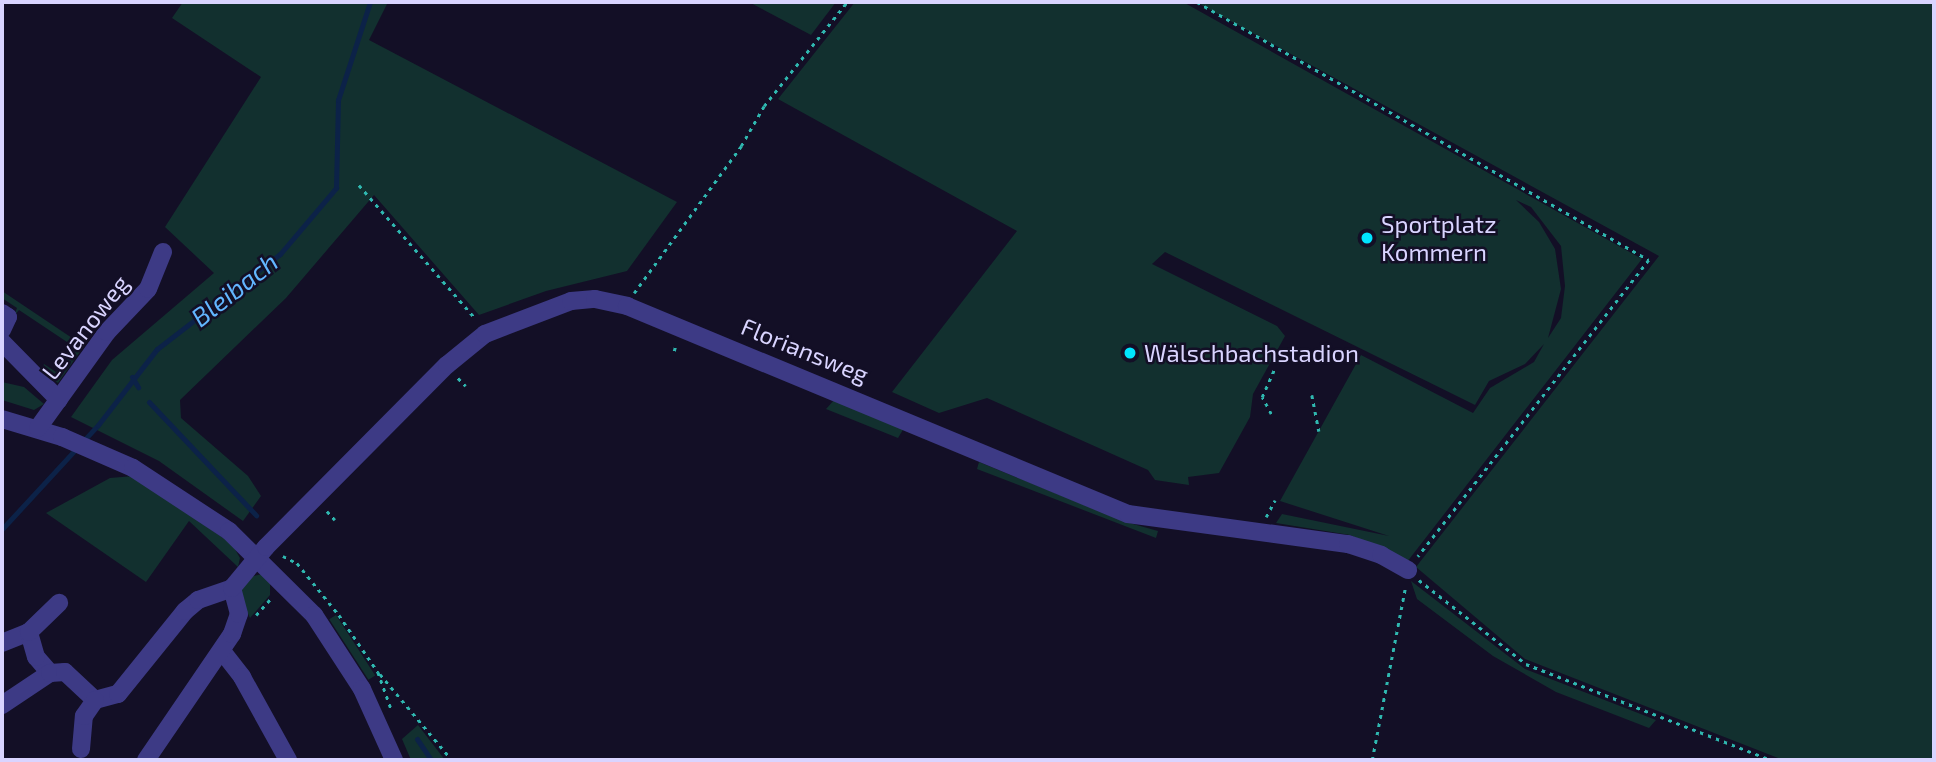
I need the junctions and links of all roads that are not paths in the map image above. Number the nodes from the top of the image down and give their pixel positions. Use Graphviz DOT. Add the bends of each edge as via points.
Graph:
graph roads {
  1 [pos="163,252"];
  2 [pos="2,313"];
  3 [pos="2,330"];
  4 [pos="2,342"];
  5 [pos="59,400"];
  6 [pos="2,418"];
  7 [pos="38,428"];
  8 [pos="257,556"];
  9 [pos="1408,570"];
  10 [pos="233,588"];
  11 [pos="59,603"];
  12 [pos="29,632"];
  13 [pos="2,643"];
  14 [pos="222,651"];
  15 [pos="50,673"];
  16 [pos="95,700"];
  17 [pos="2,705"];
  18 [pos="81,749"];
  19 [pos="146,760"];
  20 [pos="288,760"];
  21 [pos="394,760"];
  1 -- 5 [label="street, Levanoweg" via="148,289 107,332"];
  2 -- 3 [label="street" via="8,317"];
  4 -- 5 [label="street"];
  5 -- 7 [label="street, Levanoweg"];
  6 -- 7 [label="street"];
  7 -- 8 [label="street" via="98,450 201,510"];
  8 -- 9 [label="street, Floriansweg" via="447,365 485,334 571,301 595,299 628,306 1128,514 1348,544"];
  8 -- 10 [label="street, Floriansweg"];
  8 -- 21 [label="street" via="305,603 339,650 378,719"];
  10 -- 14 [label="street" via="239,614"];
  10 -- 16 [label="street" via="198,600 162,635 118,694"];
  11 -- 12 [label="street"];
  12 -- 13 [label="street"];
  12 -- 15 [label="street" via="36,657"];
  14 -- 19 [label="street"];
  14 -- 20 [label="street" via="242,677"];
  15 -- 16 [label="street" via="65,671"];
  15 -- 17 [label="street"];
  16 -- 18 [label="street" via="84,716"];
}
